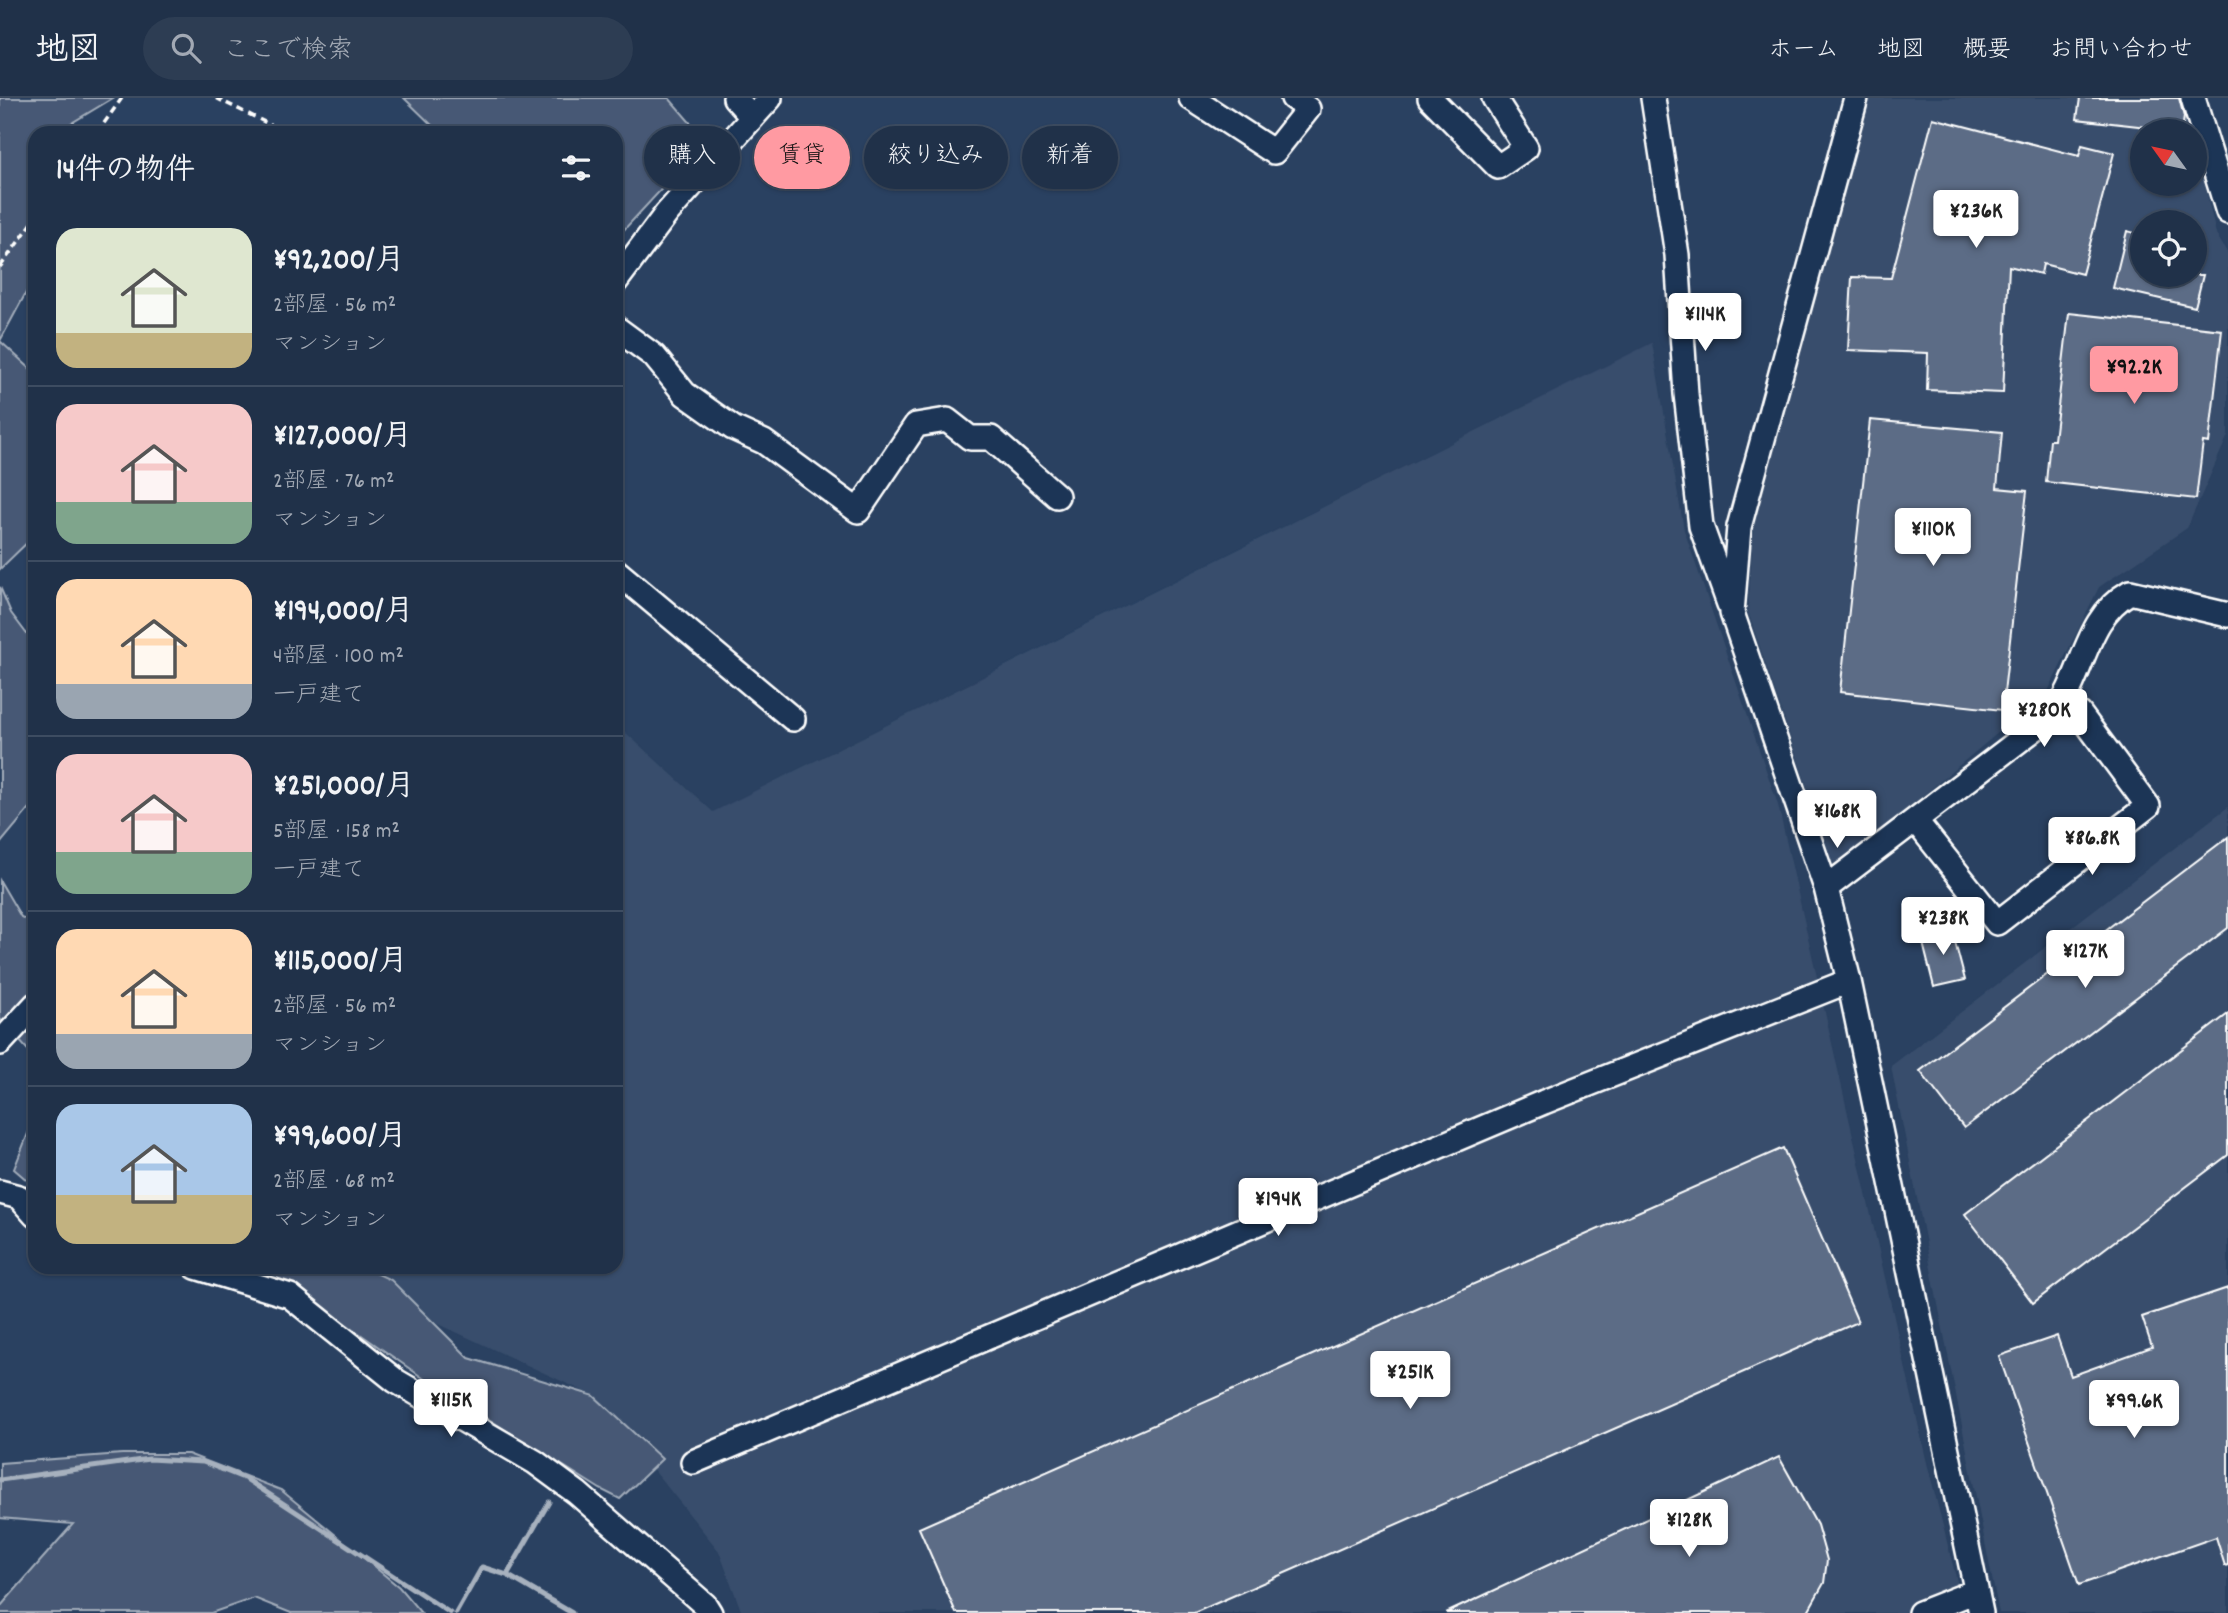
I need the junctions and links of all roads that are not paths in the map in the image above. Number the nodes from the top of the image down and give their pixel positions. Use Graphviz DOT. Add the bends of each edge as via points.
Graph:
graph roads {
  1 [pos="735,98"];
  2 [pos="770,98"];
  3 [pos="1191,98"];
  4 [pos="1293,98"];
  5 [pos="1430,98"];
  6 [pos="1494,98"];
  7 [pos="1653,98"];
  8 [pos="1856,98"];
  9 [pos="2193,98"];
  10 [pos="752,117"];
  11 [pos="2228,212"];
  12 [pos="623,272"];
  13 [pos="623,333"];
  14 [pos="1057,496"];
  15 [pos="623,577"];
  16 [pos="1732,613"];
  17 [pos="2228,615"];
  18 [pos="2061,705"];
  19 [pos="793,719"];
  20 [pos="1915,820"];
  21 [pos="1826,888"];
  22 [pos="1849,981"];
  23 [pos="28,1013"];
  24 [pos="0,1043"];
  25 [pos="0,1192"];
  26 [pos="28,1207"];
  27 [pos="219,1274"];
  28 [pos="693,1462"];
  29 [pos="1979,1602"];
  30 [pos="710,1613"];
  31 [pos="1920,1613"];
  1 -- 10 [label="street"];
  2 -- 10 [label="street"];
  3 -- 4 [label="street" via="1274,152 1308,109"];
  5 -- 6 [label="street" via="1498,167 1526,148"];
  7 -- 16 [label="street" via="1676,255 1701,526"];
  8 -- 16 [label="street" via="1739,527"];
  9 -- 11 [label="street"];
  10 -- 12 [label="street" via="667,213"];
  13 -- 14 [label="street" via="654,356 685,394 733,428 764,442 858,511 916,425 947,420 970,438 990,438"];
  15 -- 19 [label="street"];
  16 -- 21 [label="street"];
  17 -- 18 [label="street" via="2130,592 2102,614"];
  18 -- 20 [label="street"];
  18 -- 20 [label="street" via="2081,714 2148,806 1997,923"];
  20 -- 21 [label="street"];
  21 -- 22 [label="street"];
  22 -- 28 [label="street" via="1544,1102"];
  22 -- 29 [label="street"];
  23 -- 24 [label="street"];
  25 -- 26 [label="street" via="19,1197"];
  27 -- 30 [label="street" via="290,1296 396,1381 535,1462 577,1493"];
  29 -- 31 [label="street"];
}
